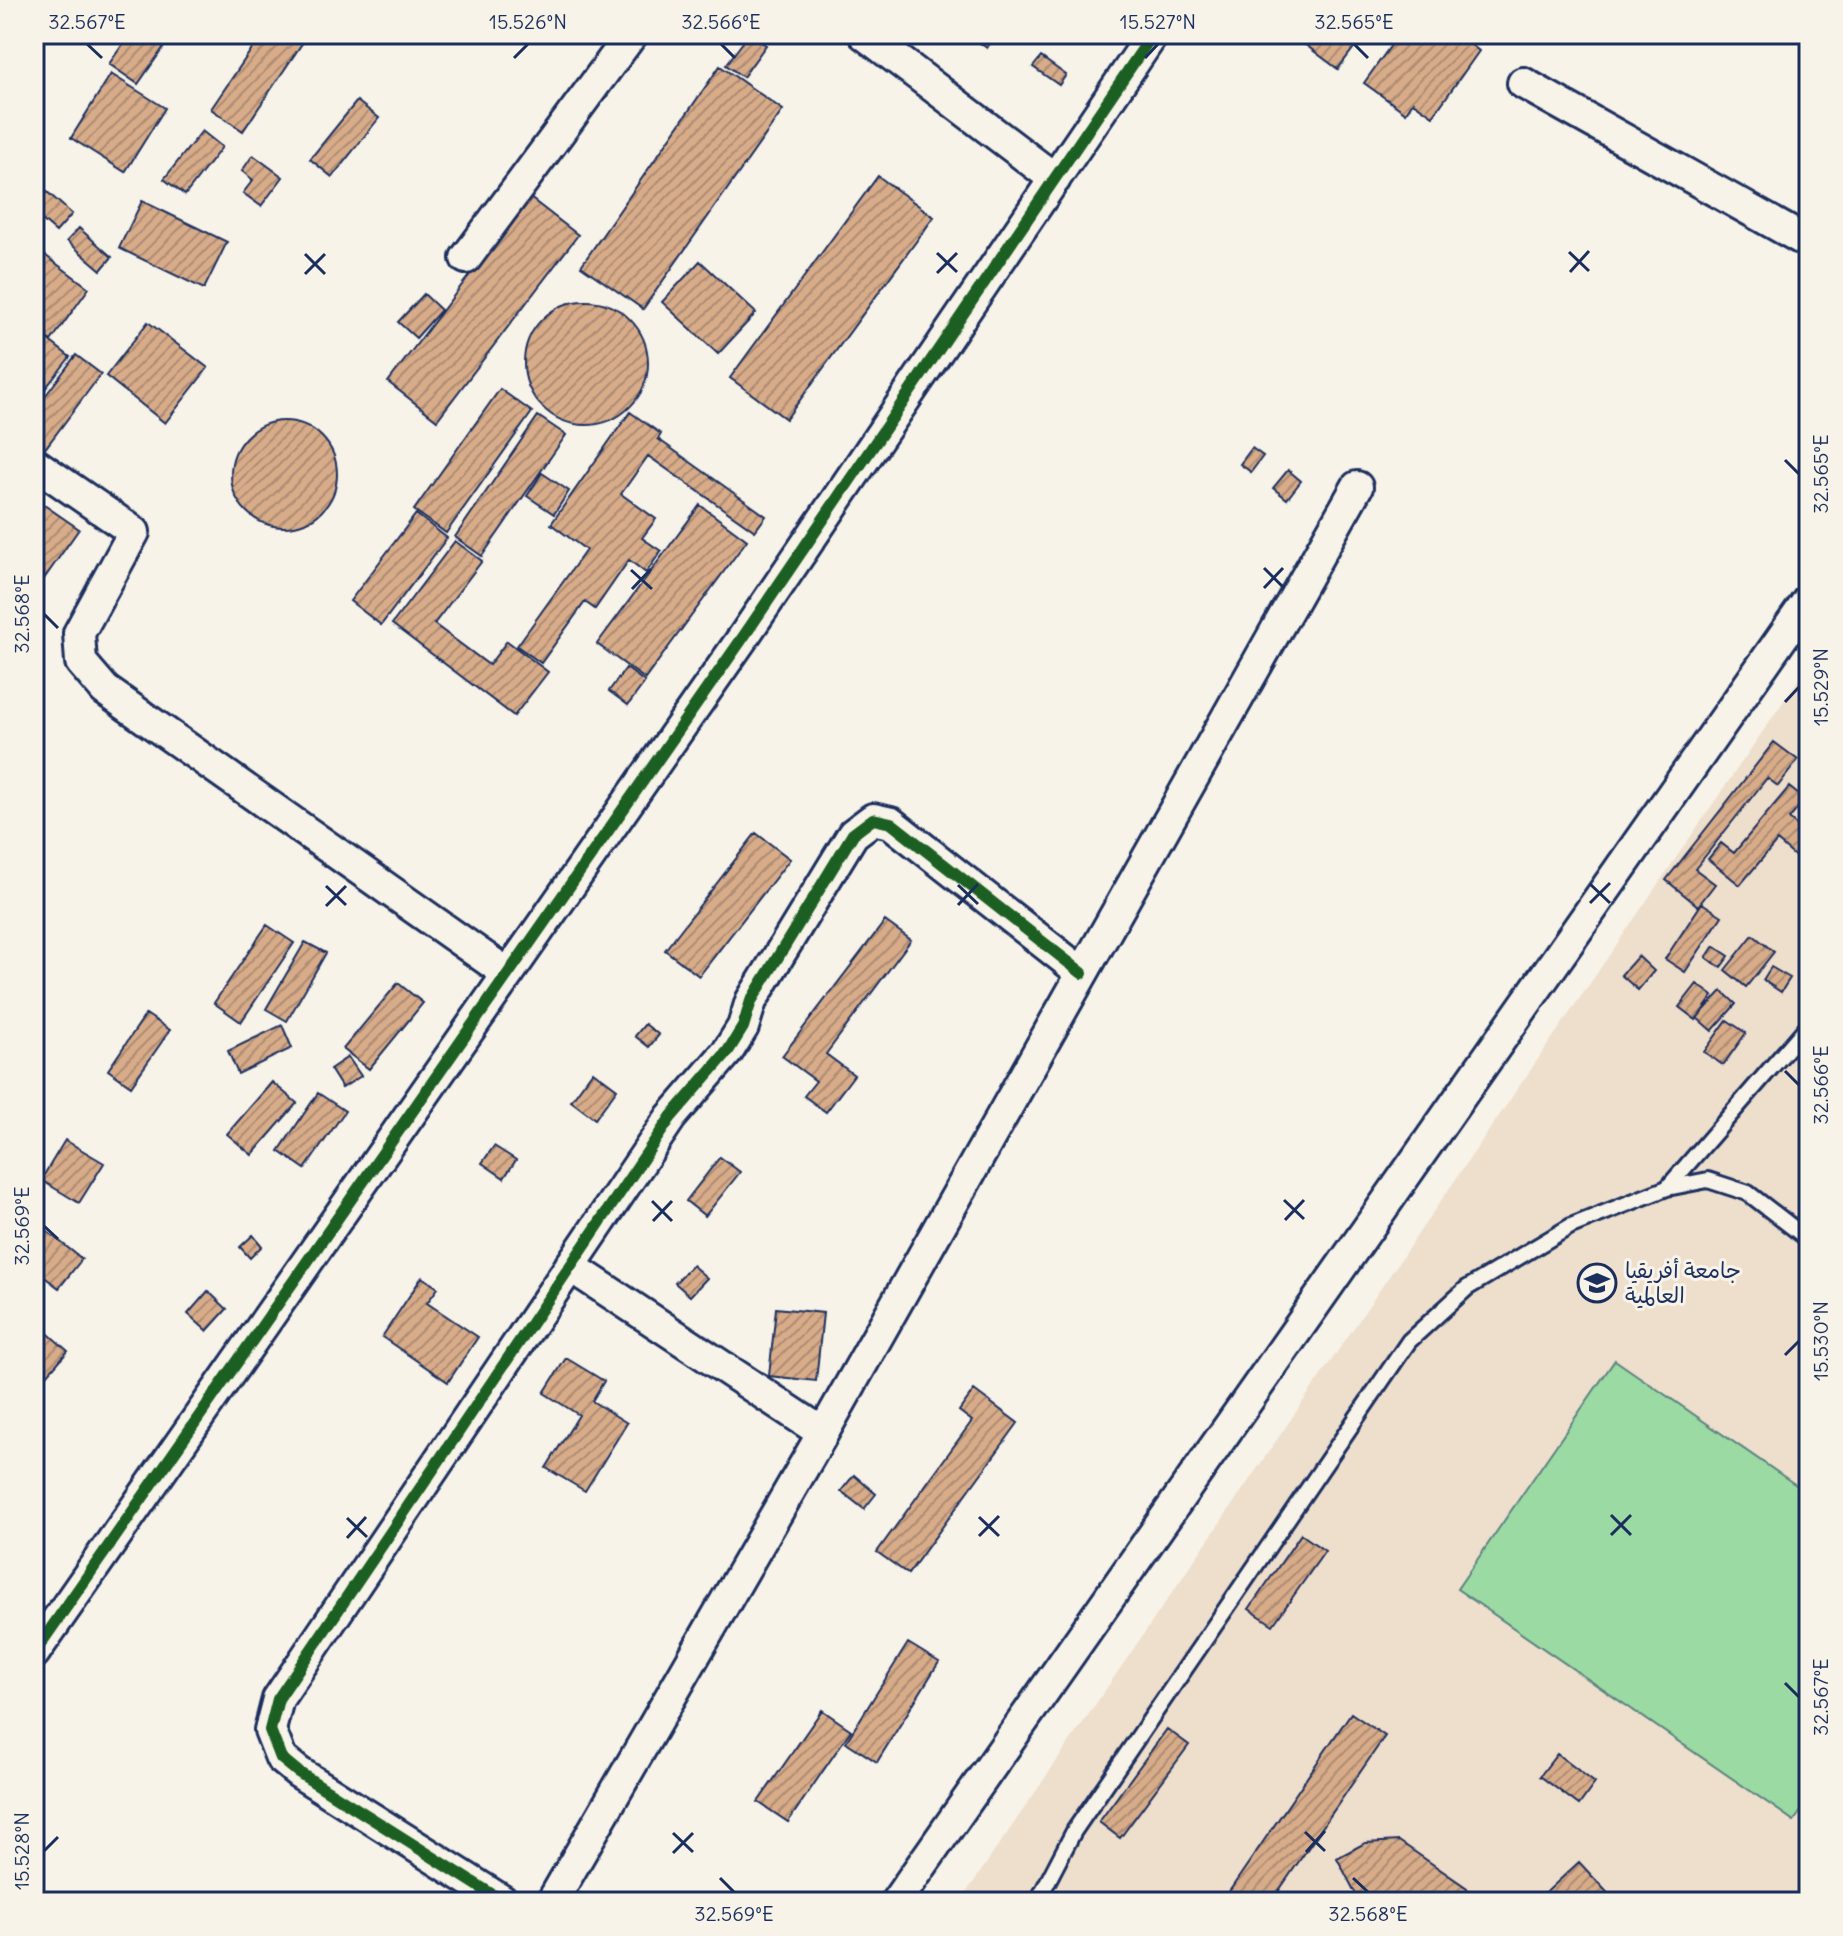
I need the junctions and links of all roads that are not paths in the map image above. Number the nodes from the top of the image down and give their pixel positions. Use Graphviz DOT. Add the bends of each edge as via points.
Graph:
graph roads {
  1 [pos="632,34"];
  2 [pos="864,34"];
  3 [pos="1153,34"];
  4 [pos="1523,83"];
  5 [pos="1055,179"];
  6 [pos="1809,243"];
  7 [pos="466,258"];
  8 [pos="34,463"];
  9 [pos="1357,487"];
  10 [pos="1809,599"];
  11 [pos="1082,973"];
  12 [pos="508,974"];
  13 [pos="1809,1024"];
  14 [pos="1667,1188"];
  15 [pos="1809,1240"];
  16 [pos="570,1266"];
  17 [pos="823,1433"];
  18 [pos="34,1653"];
  19 [pos="504,1902"];
  20 [pos="552,1902"];
  21 [pos="896,1902"];
  22 [pos="1037,1902"];
  1 -- 7 [label="street"];
  2 -- 5 [label="street"];
  3 -- 5 [label="street"];
  4 -- 6 [label="street"];
  5 -- 12 [label="street"];
  8 -- 12 [label="street" via="134,532 79,633 81,662 105,690"];
  9 -- 11 [label="street"];
  10 -- 21 [label="street"];
  11 -- 16 [label="street" via="891,823 873,819 853,834 751,1001 728,1051 671,1117"];
  11 -- 17 [label="street"];
  12 -- 18 [label="street"];
  13 -- 14 [label="lane"];
  14 -- 15 [label="lane" via="1708,1180 1748,1193"];
  14 -- 22 [label="lane" via="1571,1226 1467,1288 1409,1341 1074,1831"];
  16 -- 17 [label="street"];
  16 -- 19 [label="street" via="278,1699 270,1730 281,1758 298,1772"];
  17 -- 20 [label="street"];
}
